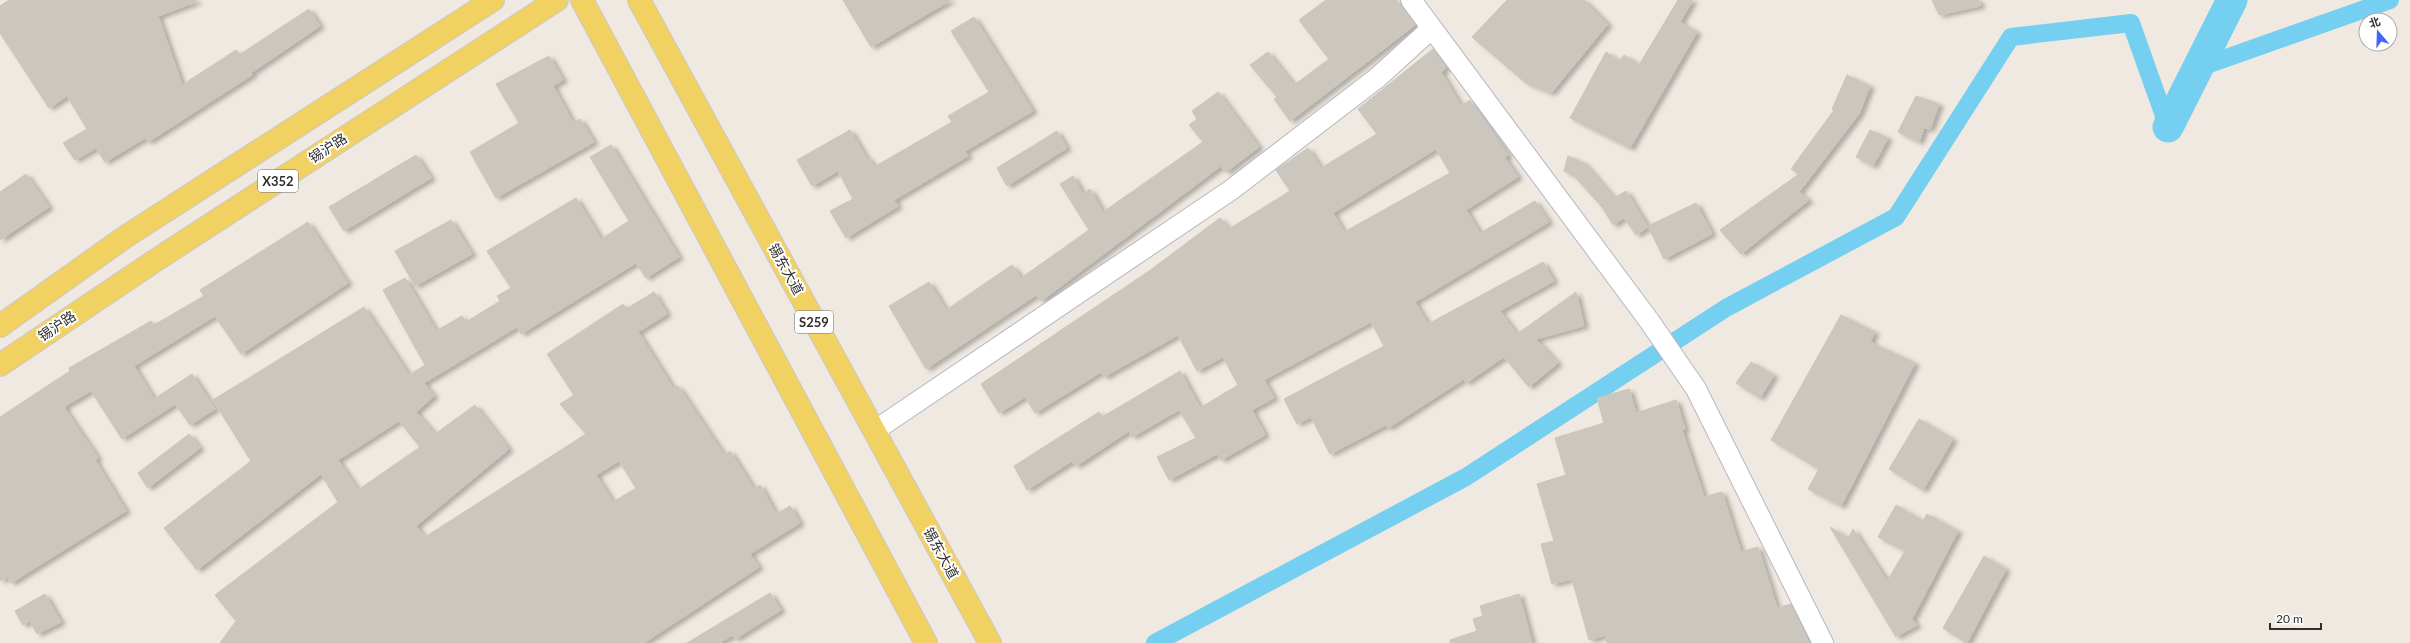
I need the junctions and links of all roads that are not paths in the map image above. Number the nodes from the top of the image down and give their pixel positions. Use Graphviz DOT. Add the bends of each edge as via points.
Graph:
graph roads {
  1 [pos="493,0"];
  2 [pos="557,0"];
  3 [pos="582,0"];
  4 [pos="639,0"];
  5 [pos="1411,0"];
  6 [pos="1431,29"];
  7 [pos="0,326"];
  8 [pos="0,365"];
  9 [pos="874,431"];
  10 [pos="926,643"];
  11 [pos="990,643"];
  12 [pos="1823,643"];
  1 -- 7 [label="main road, X352" via="125,238"];
  2 -- 8 [label="main road, 锡沪路 / X352" via="156,260"];
  3 -- 10 [label="main road"];
  4 -- 9 [label="main road, 锡东大道 / S259"];
  5 -- 6 [label="street"];
  6 -- 9 [label="street" via="1377,78 1231,190"];
  6 -- 12 [label="street" via="1650,322 1696,389"];
  9 -- 11 [label="main road, 锡东大道 / S259"];
}
